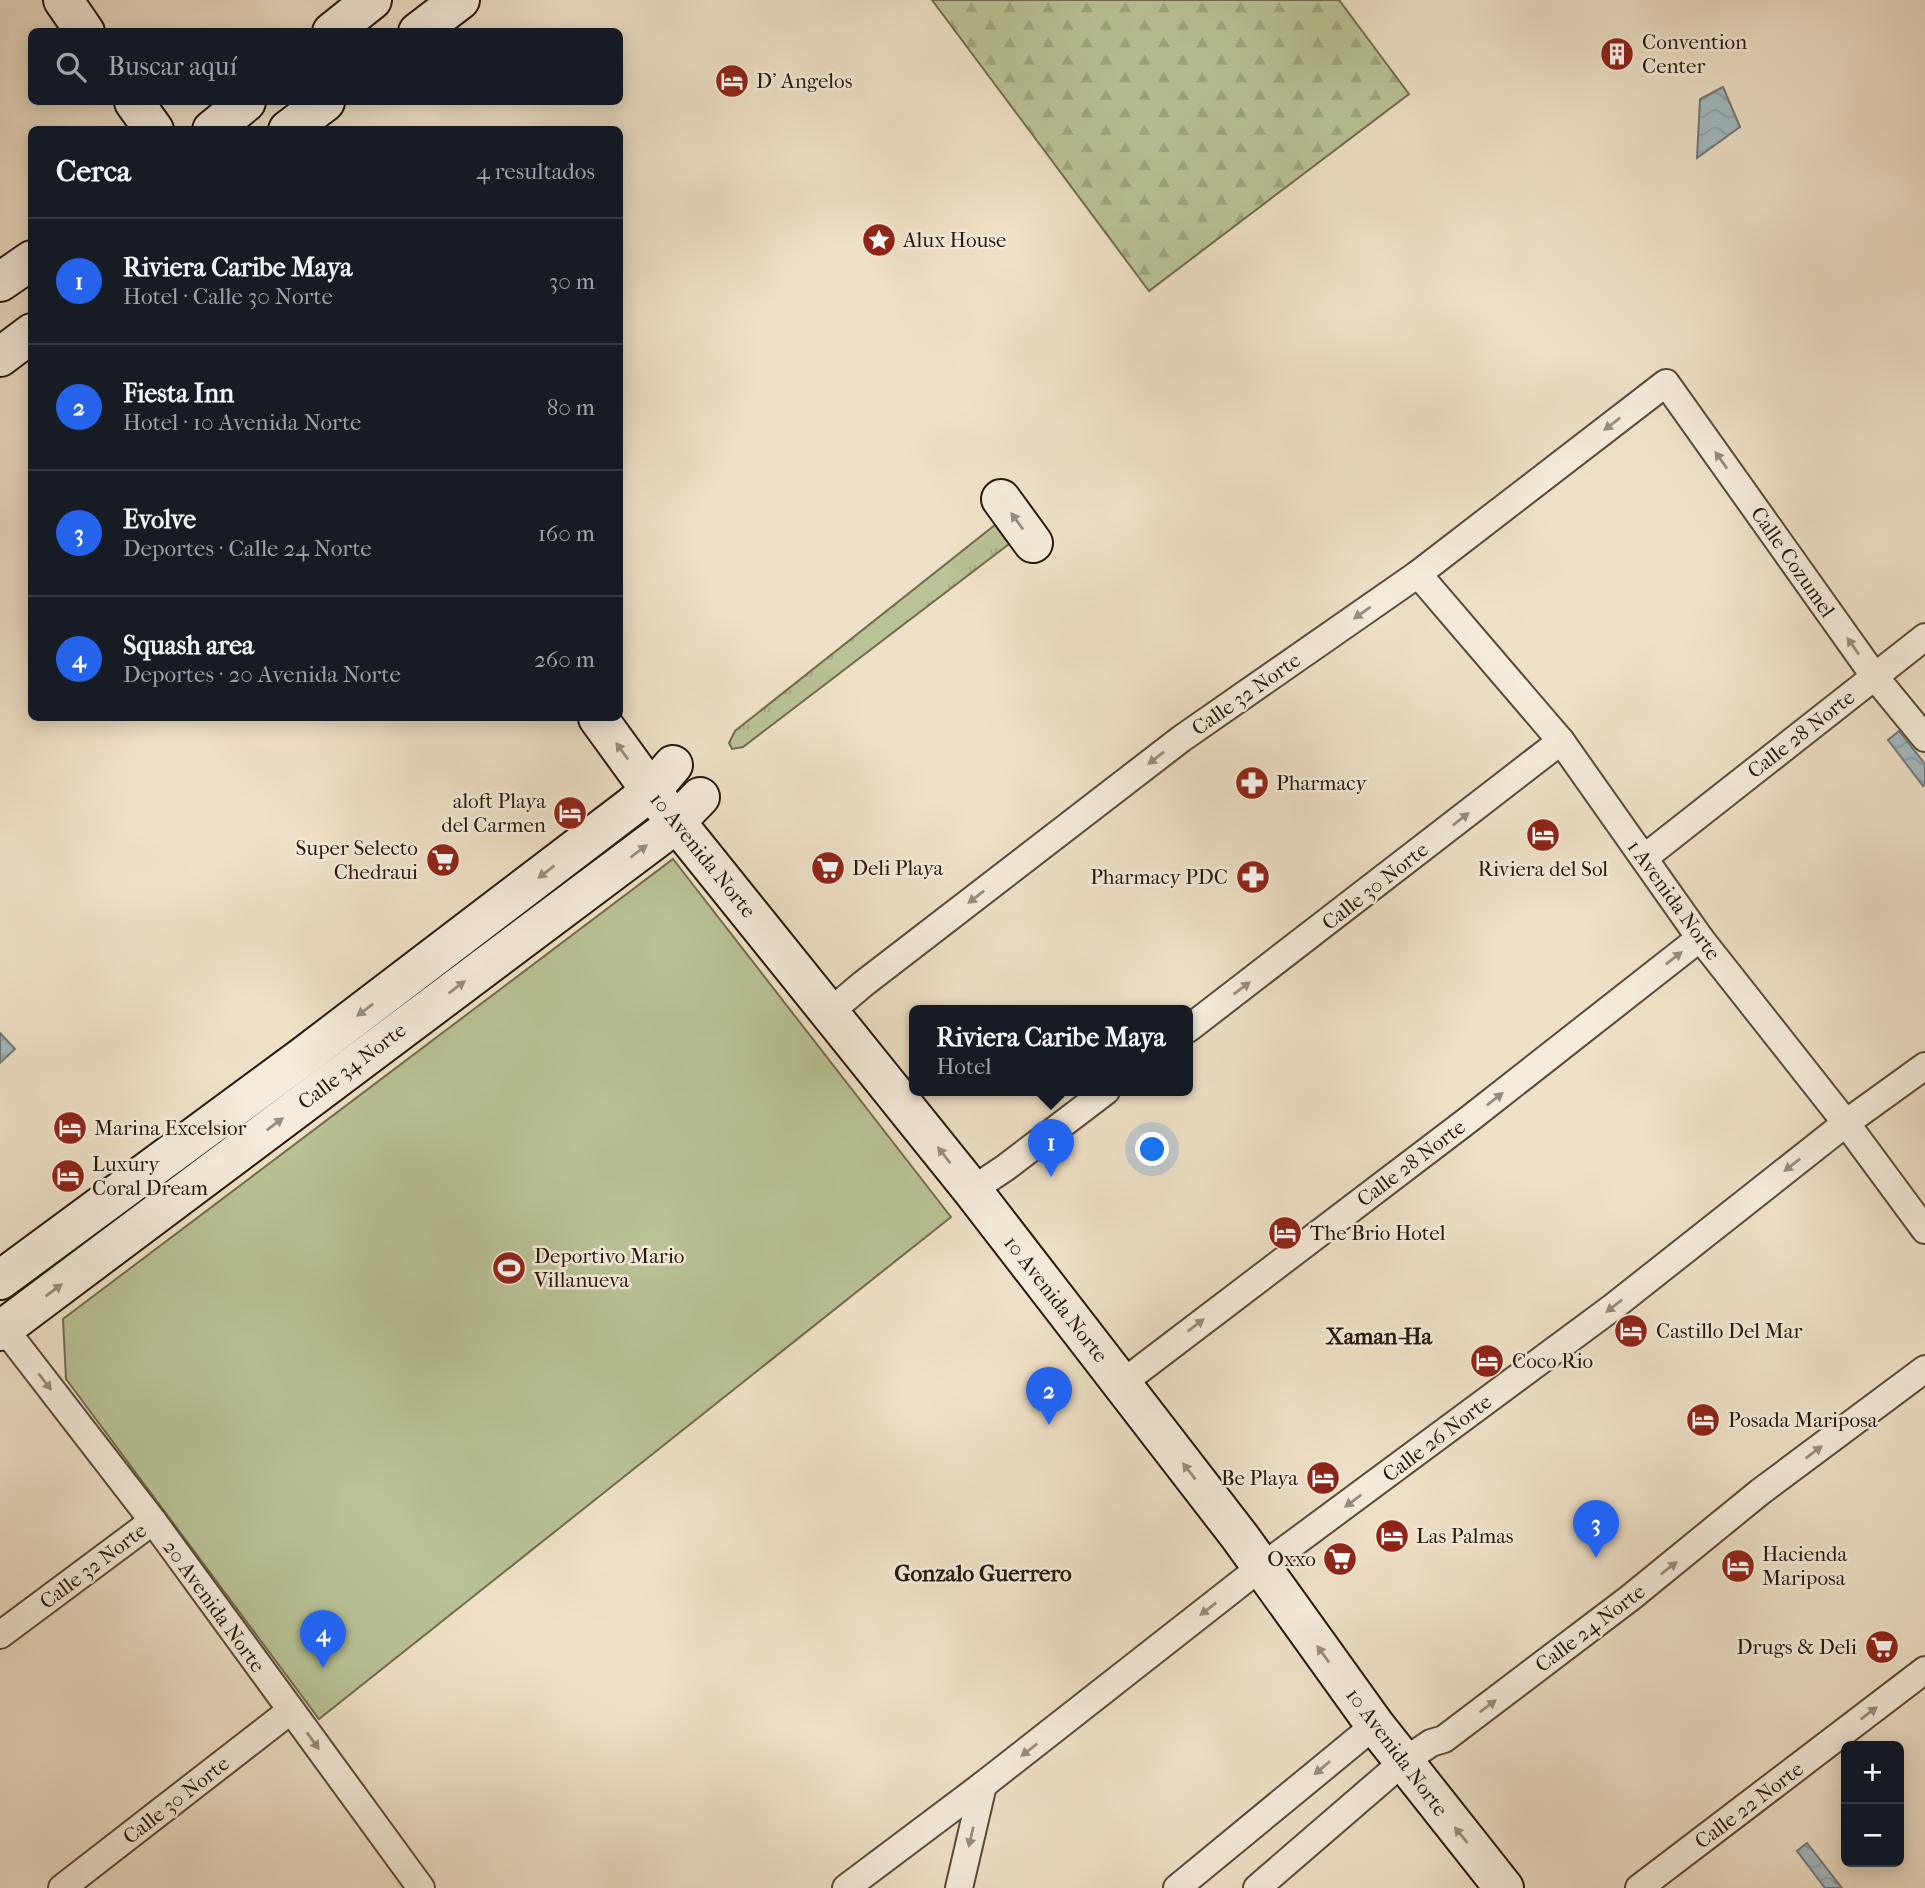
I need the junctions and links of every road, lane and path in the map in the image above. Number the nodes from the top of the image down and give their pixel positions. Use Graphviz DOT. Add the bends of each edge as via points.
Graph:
graph roads {
  1 [pos="63,0"];
  2 [pos="460,0"];
  3 [pos="363,2"];
  4 [pos="82,28"];
  5 [pos="336,28"];
  6 [pos="423,28"];
  7 [pos="136,105"];
  8 [pos="242,105"];
  9 [pos="321,105"];
  10 [pos="150,126"];
  11 [pos="217,126"];
  12 [pos="293,126"];
  13 [pos="28,263"];
  14 [pos="0,282"];
  15 [pos="28,336"];
  16 [pos="0,357"];
  17 [pos="1666,383"];
  18 [pos="1001,499"];
  19 [pos="1033,543"];
  20 [pos="1418,574"];
  21 [pos="1925,637"];
  22 [pos="1875,677"];
  23 [pos="601,721"];
  24 [pos="1925,738"];
  25 [pos="1561,741"];
  26 [pos="662,778"];
  27 [pos="688,810"];
  28 [pos="1644,858"];
  29 [pos="1700,938"];
  30 [pos="830,1012"];
  31 [pos="1193,1025"];
  32 [pos="304,1056"];
  33 [pos="1925,1066"];
  34 [pos="326,1086"];
  35 [pos="1099,1096"];
  36 [pos="1846,1123"];
  37 [pos="972,1190"];
  38 [pos="1925,1230"];
  39 [pos="0,1280"];
  40 [pos="1,1327"];
  41 [pos="1925,1369"];
  42 [pos="1121,1384"];
  43 [pos="153,1521"];
  44 [pos="1262,1568"];
  45 [pos="0,1635"];
  46 [pos="1925,1670"];
  47 [pos="290,1711"];
  48 [pos="1375,1725"];
  49 [pos="1403,1762"];
  50 [pos="983,1785"];
  51 [pos="62,1888"];
  52 [pos="421,1888"];
  53 [pos="846,1888"];
  54 [pos="959,1888"];
  55 [pos="1177,1888"];
  56 [pos="1256,1888"];
  57 [pos="1504,1888"];
  58 [pos="1639,1888"];
  1 -- 4 [label="main road"];
  2 -- 6 [label="main road"];
  3 -- 5 [label="main road"];
  7 -- 10 [label="main road"];
  8 -- 11 [label="main road"];
  9 -- 12 [label="main road"];
  13 -- 14 [label="main road"];
  15 -- 16 [label="main road"];
  17 -- 20 [label="street, Calle 32 Norte, one-way"];
  22 -- 17 [label="street, Calle Cozumel, one-way"];
  19 -- 18 [label="main road, one-way"];
  20 -- 25 [label="street, 1 Avenida Norte"];
  20 -- 30 [label="street, Calle 32 Norte, one-way" via="1181,739"];
  21 -- 22 [label="street, Calle 28 Norte"];
  22 -- 24 [label="street, Calle Cozumel"];
  22 -- 28 [label="street, Calle 28 Norte"];
  26 -- 23 [label="main road, 10 Avenida Norte, one-way"];
  25 -- 28 [label="street, 1 Avenida Norte"];
  31 -- 25 [label="street, Calle 30 Norte, one-way"];
  26 -- 27 [label="main road, 10 Avenida Norte"];
  26 -- 32 [label="main road, Calle 34 Norte, one-way"];
  27 -- 30 [label="main road, 10 Avenida Norte"];
  34 -- 27 [label="main road, Calle 34 Norte, one-way"];
  28 -- 29 [label="street, 1 Avenida Norte"];
  29 -- 36 [label="street, 1 Avenida Norte"];
  42 -- 29 [label="street, Calle 28 Norte, one-way"];
  37 -- 30 [label="main road, 10 Avenida Norte, one-way"];
  32 -- 34 [label="main road"];
  32 -- 39 [label="main road, Calle 34 Norte"];
  33 -- 36 [label="street, Calle 26 Norte"];
  40 -- 34 [label="main road, Calle 34 Norte, one-way"];
  35 -- 37 [label="street"];
  36 -- 38 [label="street, 1 Avenida Norte"];
  36 -- 44 [label="street, Calle 26 Norte, one-way" via="1613,1307"];
  37 -- 42 [label="main road, 10 Avenida Norte"];
  40 -- 43 [label="street, 20 Avenida Norte, one-way"];
  49 -- 41 [label="street, Calle 24 Norte, one-way" via="1444,1739"];
  44 -- 42 [label="main road, 10 Avenida Norte, one-way"];
  43 -- 45 [label="street, Calle 32 Norte"];
  43 -- 47 [label="street, 20 Avenida Norte"];
  48 -- 44 [label="main road, 10 Avenida Norte, one-way"];
  44 -- 50 [label="street, Calle 26 Norte, one-way"];
  58 -- 46 [label="street, Calle 22 Norte, one-way"];
  47 -- 51 [label="street, Calle 30 Norte"];
  47 -- 52 [label="street, 20 Avenida Norte, one-way"];
  48 -- 49 [label="main road, 10 Avenida Norte"];
  48 -- 55 [label="street, one-way"];
  49 -- 56 [label="street, Calle 24 Norte"];
  57 -- 49 [label="main road, 10 Avenida Norte, one-way"];
  50 -- 53 [label="street, Calle 26 Norte"];
  50 -- 54 [label="street, one-way"];
}
